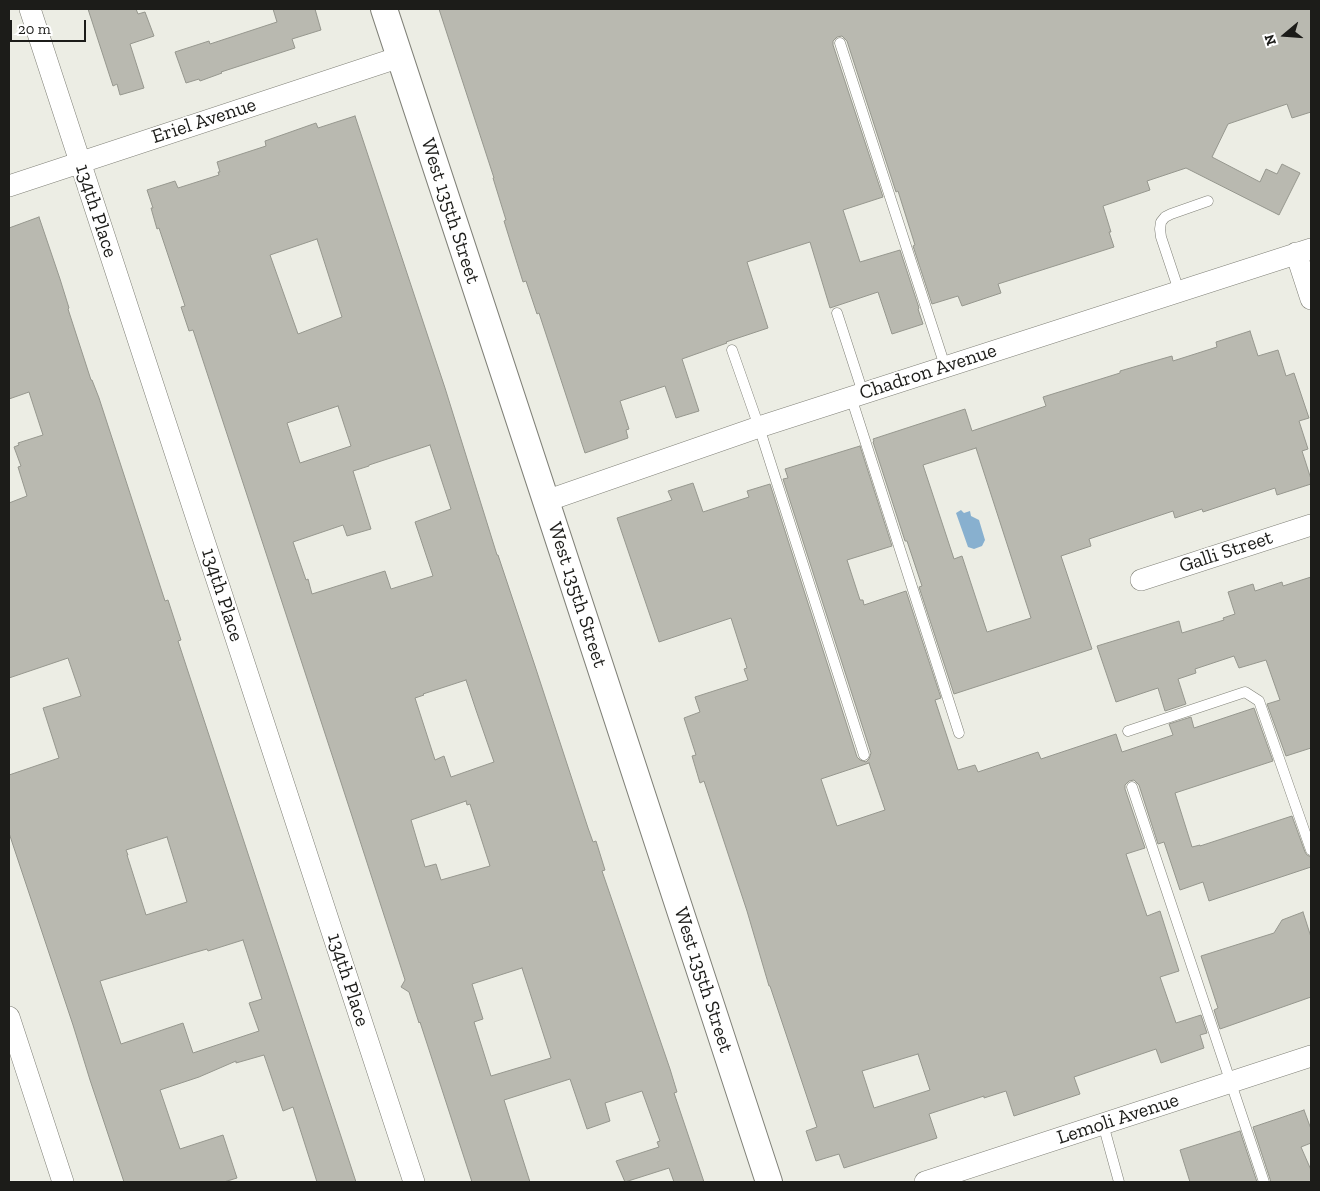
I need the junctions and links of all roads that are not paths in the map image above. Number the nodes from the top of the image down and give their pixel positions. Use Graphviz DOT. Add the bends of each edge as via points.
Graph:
graph roads {
  1 [pos="30,9"];
  2 [pos="384,9"];
  3 [pos="840,43"];
  4 [pos="400,57"];
  5 [pos="80,162"];
  6 [pos="9,186"];
  7 [pos="1208,201"];
  8 [pos="1304,251"];
  9 [pos="1179,291"];
  10 [pos="1311,299"];
  11 [pos="837,313"];
  12 [pos="732,350"];
  13 [pos="945,366"];
  14 [pos="857,395"];
  15 [pos="759,426"];
  16 [pos="546,500"];
  17 [pos="1311,524"];
  18 [pos="1141,580"];
  19 [pos="1128,731"];
  20 [pos="959,733"];
  21 [pos="864,754"];
  22 [pos="1132,787"];
  23 [pos="1311,850"];
  24 [pos="9,1017"];
  25 [pos="1310,1061"];
  26 [pos="1231,1083"];
  27 [pos="1102,1124"];
  28 [pos="63,1182"];
  29 [pos="414,1182"];
  30 [pos="769,1182"];
  31 [pos="925,1182"];
  32 [pos="1120,1182"];
  33 [pos="1264,1182"];
  1 -- 5 [label="street, 134th Place"];
  2 -- 4 [label="street, West 135th Street"];
  3 -- 13 [label="lane"];
  4 -- 5 [label="street, Eriel Avenue"];
  4 -- 16 [label="street, West 135th Street"];
  5 -- 6 [label="street, Eriel Avenue"];
  5 -- 29 [label="street, 134th Place"];
  7 -- 9 [label="lane" via="1171,214 1161,222 1161,237"];
  8 -- 9 [label="street, Chadron Avenue"];
  8 -- 10 [label="street"];
  9 -- 13 [label="street, Chadron Avenue"];
  11 -- 14 [label="lane"];
  12 -- 15 [label="lane"];
  13 -- 14 [label="street, Chadron Avenue"];
  14 -- 15 [label="street, Chadron Avenue"];
  14 -- 20 [label="lane"];
  15 -- 16 [label="street, Chadron Avenue"];
  15 -- 21 [label="lane"];
  16 -- 30 [label="street, West 135th Street"];
  17 -- 18 [label="street, Galli Street"];
  19 -- 23 [label="lane" via="1245,692 1259,701"];
  22 -- 26 [label="lane"];
  24 -- 28 [label="street"];
  25 -- 26 [label="street, Lemoli Avenue"];
  26 -- 27 [label="street, Lemoli Avenue"];
  26 -- 33 [label="lane"];
  27 -- 31 [label="street, Lemoli Avenue"];
  27 -- 32 [label="lane"];
}
